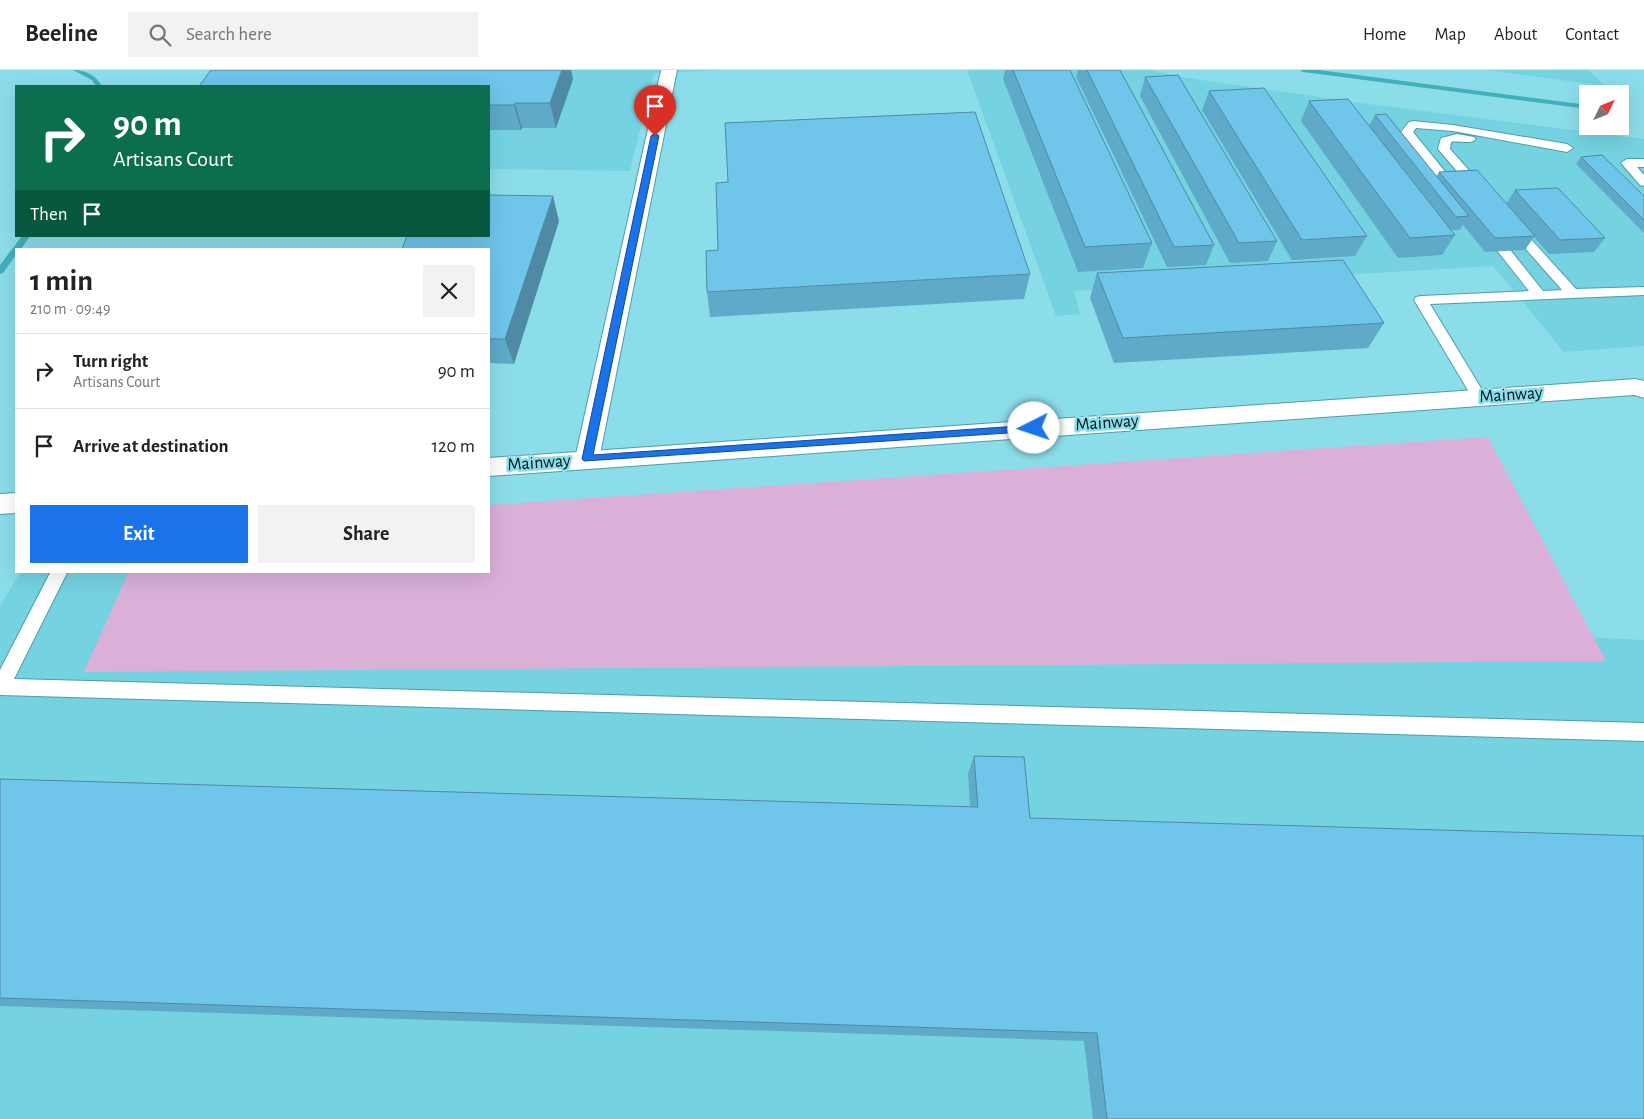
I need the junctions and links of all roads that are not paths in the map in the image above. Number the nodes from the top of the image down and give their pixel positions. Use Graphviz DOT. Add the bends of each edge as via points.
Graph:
graph roads {
  1 [pos="669,70"];
  2 [pos="1568,148"];
  3 [pos="1554,152"];
  4 [pos="1644,163"];
  5 [pos="1644,182"];
  6 [pos="1461,199"];
  7 [pos="1489,200"];
  8 [pos="1479,222"];
  9 [pos="1508,222"];
  10 [pos="1644,291"];
  11 [pos="1573,294"];
  12 [pos="1540,296"];
  13 [pos="1641,383"];
  14 [pos="1480,398"];
  15 [pos="588,459"];
  16 [pos="490,466"];
  17 [pos="15,503"];
  18 [pos="0,504"];
  19 [pos="59,573"];
  20 [pos="0,687"];
  21 [pos="1644,732"];
  1 -- 15 [label="street"];
  2 -- 6 [label="lane" via="1414,124 1407,132"];
  3 -- 7 [label="lane" via="1457,137 1445,140 1444,149"];
  4 -- 5 [label="lane" via="1627,163"];
  8 -- 12 [label="lane"];
  9 -- 11 [label="lane"];
  10 -- 11 [label="lane"];
  11 -- 12 [label="lane"];
  12 -- 14 [label="lane" via="1421,300"];
  13 -- 14 [label="street, Mainway"];
  14 -- 15 [label="street, Mainway"];
  15 -- 16 [label="street, Mainway"];
  17 -- 18 [label="street"];
  19 -- 20 [label="lane"];
  20 -- 21 [label="lane"];
}
